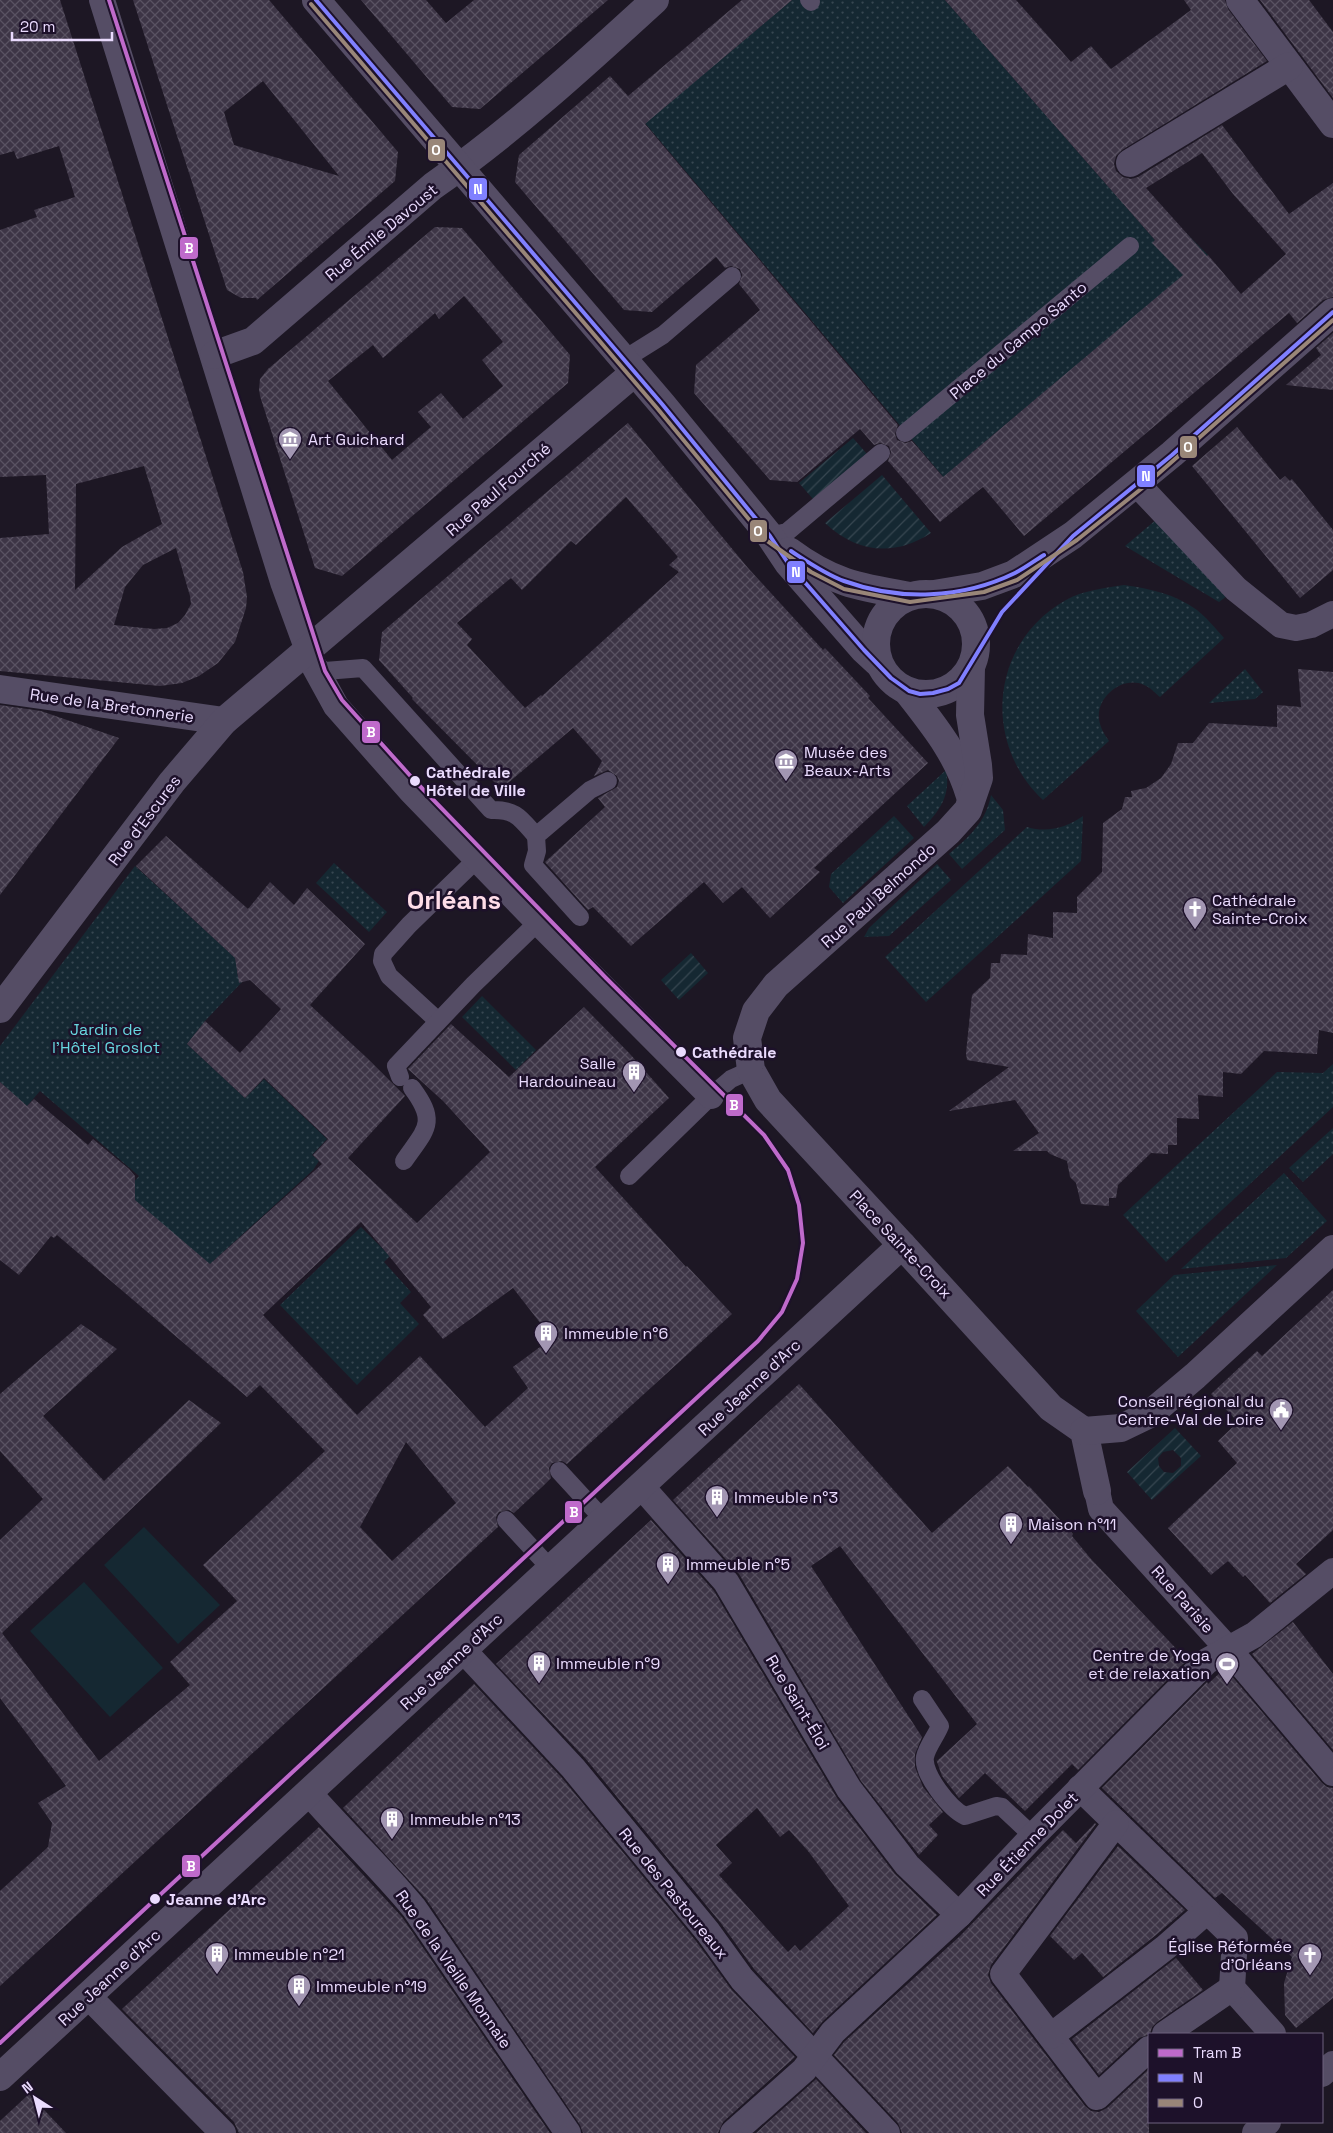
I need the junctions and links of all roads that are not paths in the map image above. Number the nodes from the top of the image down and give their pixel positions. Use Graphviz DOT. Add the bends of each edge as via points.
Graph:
graph roads {
  1 [pos="102,0"];
  2 [pos="316,0"];
  3 [pos="654,0"];
  4 [pos="1240,0"];
  5 [pos="1289,66"];
  6 [pos="1333,124"];
  7 [pos="1130,163"];
  8 [pos="460,168"];
  9 [pos="1130,246"];
  10 [pos="732,276"];
  11 [pos="1333,312"];
  12 [pos="214,355"];
  13 [pos="628,366"];
  14 [pos="905,433"];
  15 [pos="881,453"];
  16 [pos="1137,484"];
  17 [pos="770,536"];
  18 [pos="922,595"];
  19 [pos="1333,614"];
  20 [pos="310,657"];
  21 [pos="877,662"];
  22 [pos="971,667"];
  23 [pos="0,689"];
  24 [pos="907,691"];
  25 [pos="224,721"];
  26 [pos="608,781"];
  27 [pos="970,798"];
  28 [pos="536,836"];
  29 [pos="477,859"];
  30 [pos="580,917"];
  31 [pos="538,922"];
  32 [pos="776,985"];
  33 [pos="0,1009"];
  34 [pos="438,1021"];
  35 [pos="751,1070"];
  36 [pos="711,1096"];
  37 [pos="404,1161"];
  38 [pos="629,1176"];
  39 [pos="902,1246"];
  40 [pos="1333,1249"];
  41 [pos="1084,1431"];
  42 [pos="559,1471"];
  43 [pos="641,1486"];
  44 [pos="1097,1491"];
  45 [pos="506,1520"];
  46 [pos="604,1520"];
  47 [pos="552,1569"];
  48 [pos="1333,1571"];
  49 [pos="464,1650"];
  50 [pos="1229,1650"];
  51 [pos="922,1699"];
  52 [pos="1333,1773"];
  53 [pos="1080,1788"];
  54 [pos="309,1793"];
  55 [pos="1116,1823"];
  56 [pos="1033,1836"];
  57 [pos="1207,1911"];
  58 [pos="959,1915"];
  59 [pos="1232,1988"];
  60 [pos="88,1996"];
  61 [pos="1166,2033"];
  62 [pos="1272,2033"];
  63 [pos="1051,2036"];
  64 [pos="1148,2050"];
  65 [pos="814,2058"];
  66 [pos="1333,2064"];
  67 [pos="1323,2073"];
  68 [pos="0,2077"];
  69 [pos="1267,2123"];
  70 [pos="223,2133"];
  71 [pos="568,2133"];
  72 [pos="733,2133"];
  73 [pos="887,2133"];
  74 [pos="1255,2133"];
  1 -- 12 [label="street"];
  2 -- 8 [label="street"];
  3 -- 8 [label="street, Rue Émile Davoust" via="591,59"];
  4 -- 5 [label="street"];
  5 -- 6 [label="street"];
  5 -- 7 [label="street"];
  8 -- 12 [label="street, Rue Émile Davoust" via="434,186 253,341"];
  8 -- 13 [label="street"];
  9 -- 14 [label="lane, Place du Campo Santo"];
  10 -- 13 [label="lane"];
  11 -- 16 [label="street"];
  12 -- 20 [label="street" via="283,582"];
  13 -- 17 [label="street"];
  13 -- 20 [label="street, Rue Paul Fourché" via="362,605"];
  15 -- 17 [label="lane" via="787,532"];
  16 -- 18 [label="street" via="1074,535 1014,574 982,586"];
  16 -- 19 [label="street" via="1236,590 1281,625 1296,628 1311,625"];
  17 -- 18 [label="street" via="829,576 864,588"];
  17 -- 21 [label="street" via="788,563"];
  18 -- 21 [label="street" via="896,604 885,615 878,629"];
  18 -- 22 [label="street" via="950,599 972,622 976,654"];
  20 -- 25 [label="street, Rue d'Escures"];
  20 -- 28 [label="lane" via="325,671 362,668 491,810 505,810 518,815"];
  20 -- 29 [label="street" via="336,706"];
  21 -- 24 [label="street" via="895,684"];
  22 -- 24 [label="street" via="951,688 922,694"];
  22 -- 27 [label="street, Rue Paul Belmondo" via="970,716 979,778"];
  23 -- 25 [label="street, Rue de la Bretonnerie"];
  24 -- 27 [label="street" via="958,761"];
  25 -- 33 [label="street, Rue d'Escures" via="172,782"];
  26 -- 28 [label="lane" via="590,790"];
  27 -- 32 [label="street, Rue Paul Belmondo" via="968,810 948,832"];
  28 -- 30 [label="lane" via="537,851 533,865"];
  29 -- 31 [label="street"];
  29 -- 34 [label="lane" via="383,954 382,962 389,976"];
  31 -- 34 [label="lane"];
  31 -- 36 [label="street"];
  32 -- 35 [label="street, Place Sainte-Croix" via="756,1011 747,1038"];
  34 -- 37 [label="lane" via="396,1066 427,1112 423,1134"];
  35 -- 36 [label="lane" via="731,1079"];
  35 -- 39 [label="street, Place Sainte-Croix" via="768,1100"];
  36 -- 38 [label="lane"];
  39 -- 41 [label="street, Place Sainte-Croix" via="1051,1408"];
  39 -- 43 [label="street, Rue Jeanne d'Arc"];
  40 -- 41 [label="street" via="1150,1414 1121,1428"];
  41 -- 44 [label="street"];
  42 -- 46 [label="lane"];
  43 -- 46 [label="street, Rue Jeanne d'Arc"];
  43 -- 58 [label="street, Rue Saint-Éloi" via="726,1582 849,1789 907,1865"];
  44 -- 50 [label="street, Rue Parisie" via="1101,1509"];
  45 -- 47 [label="lane"];
  46 -- 47 [label="street, Rue Jeanne d'Arc"];
  47 -- 49 [label="street, Rue Jeanne d'Arc"];
  48 -- 50 [label="street, Rue Étienne Dolet" via="1254,1635"];
  49 -- 54 [label="street, Rue Jeanne d'Arc"];
  49 -- 65 [label="street, Rue des Pastoureaux" via="573,1768"];
  50 -- 52 [label="street, Rue Parisie"];
  50 -- 53 [label="street, Rue Étienne Dolet" via="1207,1660"];
  51 -- 56 [label="lane" via="940,1726 925,1756 925,1764 938,1792 965,1816 1002,1807"];
  53 -- 55 [label="street"];
  53 -- 56 [label="street, Rue Étienne Dolet"];
  54 -- 60 [label="street, Rue Jeanne d'Arc"];
  54 -- 71 [label="street, Rue de la Vieille Monnaie" via="414,1908"];
  55 -- 57 [label="street"];
  55 -- 63 [label="street" via="1003,1974"];
  56 -- 58 [label="street, Rue Étienne Dolet"];
  57 -- 59 [label="street" via="1236,1938"];
  57 -- 63 [label="street"];
  58 -- 65 [label="street, Rue Étienne Dolet" via="833,2032"];
  59 -- 61 [label="street"];
  59 -- 62 [label="street"];
  60 -- 68 [label="street, Rue Jeanne d'Arc"];
  60 -- 70 [label="street"];
  63 -- 64 [label="street" via="1096,2097"];
  65 -- 72 [label="street, Rue Étienne Dolet"];
  65 -- 73 [label="street, Rue des Pastoureaux"];
  66 -- 67 [label="street"];
  69 -- 74 [label="street"];
}
